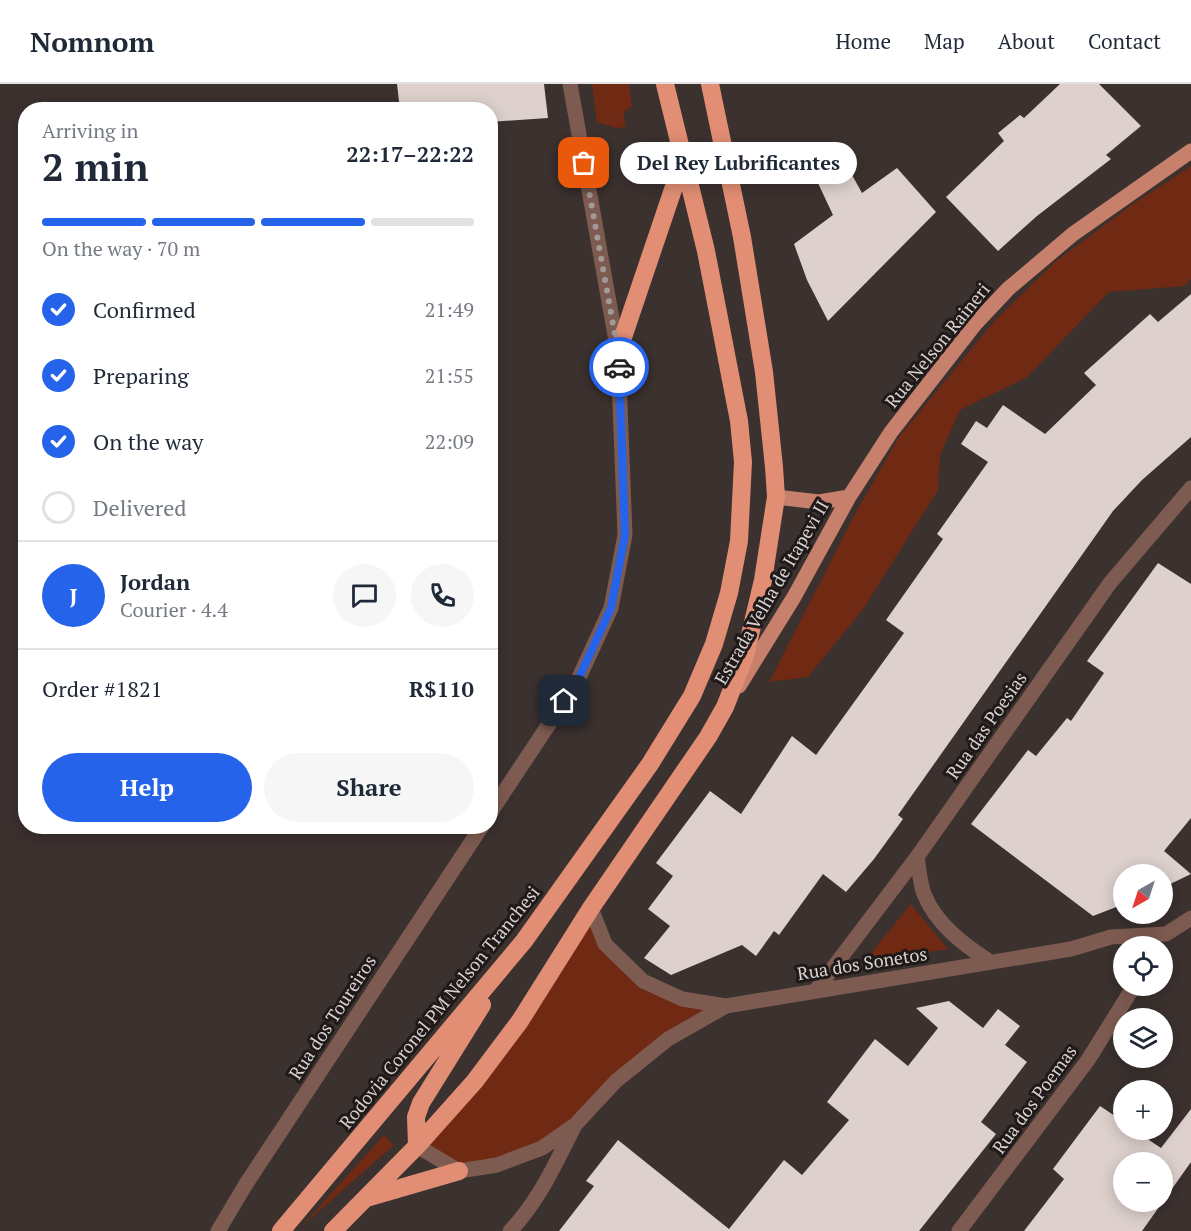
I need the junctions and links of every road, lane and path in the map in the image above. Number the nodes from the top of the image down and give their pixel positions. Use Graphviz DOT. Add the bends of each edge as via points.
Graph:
graph roads {
  1 [pos="570,84"];
  2 [pos="665,84"];
  3 [pos="710,84"];
  4 [pos="1191,151"];
  5 [pos="683,160"];
  6 [pos="618,352"];
  7 [pos="1191,488"];
  8 [pos="776,497"];
  9 [pos="849,497"];
  10 [pos="725,708"];
  11 [pos="498,801"];
  12 [pos="477,834"];
  13 [pos="918,857"];
  14 [pos="591,908"];
  15 [pos="1191,918"];
  16 [pos="1167,936"];
  17 [pos="1113,937"];
  18 [pos="524,940"];
  19 [pos="989,961"];
  20 [pos="817,989"];
  21 [pos="1128,996"];
  22 [pos="726,1006"];
  23 [pos="575,1125"];
  24 [pos="417,1146"];
  25 [pos="459,1171"];
  26 [pos="365,1199"];
  27 [pos="218,1231"];
  28 [pos="281,1231"];
  29 [pos="333,1231"];
  30 [pos="510,1231"];
  31 [pos="960,1231"];
  1 -- 6 [label="street"];
  2 -- 5 [label="highway, Rodovia Coronel PM Nelson Tranchesi"];
  3 -- 8 [label="highway" via="742,237 764,372"];
  4 -- 9 [label="main road, Rua Nelson Raineri" via="1073,234 1008,289 976,323 891,432"];
  5 -- 6 [label="highway"];
  5 -- 18 [label="highway, Rodovia Coronel PM Nelson Tranchesi" via="706,251 739,421 742,505 729,593 705,668 674,727"];
  6 -- 11 [label="street" via="625,535 611,608 577,682"];
  7 -- 13 [label="street, Rua das Poesias" via="1110,583"];
  8 -- 9 [label="main road, Estrada Velha de Itapevi II" via="819,502"];
  8 -- 10 [label="highway" via="763,580 745,656"];
  9 -- 10 [label="main road, Estrada Velha de Itapevi II" via="794,597"];
  10 -- 14 [label="highway"];
  12 -- 27 [label="street, Rua dos Toureiros"];
  13 -- 19 [label="street" via="924,894 941,921 963,944"];
  13 -- 20 [label="street, Rua das Poesias"];
  14 -- 22 [label="street" via="605,944 643,981 682,999"];
  14 -- 24 [label="highway" via="520,1021 475,1081"];
  15 -- 16 [label="street, Rua dos Sonetos"];
  17 -- 19 [label="street, Rua dos Sonetos" via="1071,949"];
  18 -- 24 [label="highway" via="421,1103 416,1117"];
  18 -- 28 [label="highway, Rodovia Coronel PM Nelson Tranchesi"];
  19 -- 20 [label="street, Rua dos Sonetos"];
  20 -- 22 [label="street, Rua dos Sonetos"];
  21 -- 31 [label="street, Rua dos Poemas" via="1088,1060"];
  22 -- 23 [label="street, Rua dos Sonetos" via="668,1039 616,1081"];
  23 -- 25 [label="street, Rua dos Sonetos" via="542,1148 497,1165"];
  23 -- 30 [label="street, Rua dos Sonetos" via="543,1189"];
  24 -- 25 [label="street"];
  24 -- 26 [label="highway"];
  25 -- 26 [label="highway"];
  26 -- 29 [label="highway"];
}
